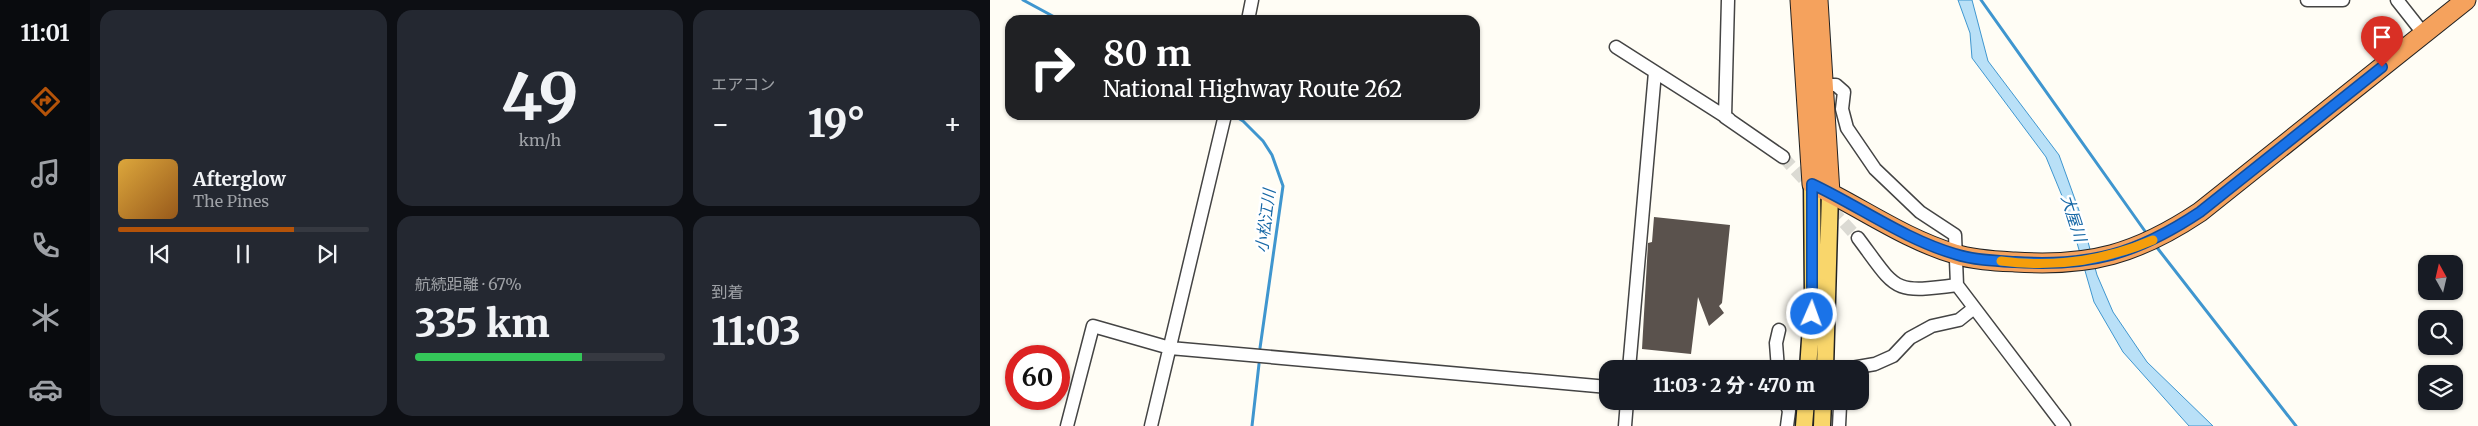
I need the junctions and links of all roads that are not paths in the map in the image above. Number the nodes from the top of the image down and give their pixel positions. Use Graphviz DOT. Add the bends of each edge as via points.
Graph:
graph roads {
  1 [pos="1252,0"];
  2 [pos="1728,0"];
  3 [pos="1800,0"];
  4 [pos="1818,0"];
  5 [pos="2307,0"];
  6 [pos="2343,0"];
  7 [pos="2397,0"];
  8 [pos="2466,0"];
  9 [pos="1249,15"];
  10 [pos="2424,33"];
  11 [pos="1616,47"];
  12 [pos="1655,72"];
  13 [pos="1823,85"];
  14 [pos="1729,119"];
  15 [pos="1224,120"];
  16 [pos="1783,157"];
  17 [pos="1812,184"];
  18 [pos="1830,192"];
  19 [pos="1858,238"];
  20 [pos="1955,254"];
  21 [pos="1957,284"];
  22 [pos="1974,308"];
  23 [pos="1779,330"];
  24 [pos="1170,348"];
  25 [pos="1630,360"];
  26 [pos="1777,360"];
  27 [pos="1808,360"];
  28 [pos="1825,360"];
  29 [pos="1869,365"];
  30 [pos="1599,386"];
  31 [pos="1626,410"];
  32 [pos="1789,410"];
  33 [pos="1805,410"];
  34 [pos="1823,410"];
  35 [pos="1840,410"];
  36 [pos="1067,426"];
  37 [pos="1151,426"];
  38 [pos="1625,426"];
  39 [pos="1788,426"];
  40 [pos="1804,426"];
  41 [pos="1822,426"];
  42 [pos="1839,426"];
  43 [pos="2064,426"];
  1 -- 9 [label="street"];
  2 -- 14 [label="street" via="1725,117"];
  3 -- 17 [label="highway"];
  4 -- 13 [label="highway"];
  5 -- 6 [label="street"];
  7 -- 10 [label="street"];
  8 -- 10 [label="highway"];
  10 -- 20 [label="highway" via="2200,212 2168,233 2104,258 2074,263 2004,262"];
  11 -- 12 [label="street"];
  12 -- 14 [label="street"];
  12 -- 25 [label="street"];
  13 -- 18 [label="highway"];
  13 -- 20 [label="street" via="1841,87 1847,128 1875,169 1895,190 1920,212 1955,235"];
  14 -- 16 [label="street"];
  15 -- 24 [label="street"];
  17 -- 18 [label="highway"];
  17 -- 27 [label="main road"];
  18 -- 20 [label="highway" via="1913,236"];
  18 -- 28 [label="main road"];
  19 -- 21 [label="street" via="1896,285 1921,290"];
  20 -- 21 [label="street"];
  21 -- 22 [label="street"];
  22 -- 29 [label="street" via="1959,320 1932,326 1910,338 1892,356"];
  22 -- 43 [label="street"];
  23 -- 26 [label="street"];
  24 -- 30 [label="street"];
  24 -- 36 [label="street" via="1093,326"];
  24 -- 37 [label="street"];
  31 -- 38 [label="street"];
  32 -- 39 [label="street"];
  33 -- 40 [label="main road"];
  34 -- 41 [label="main road"];
  35 -- 42 [label="street"];
}
